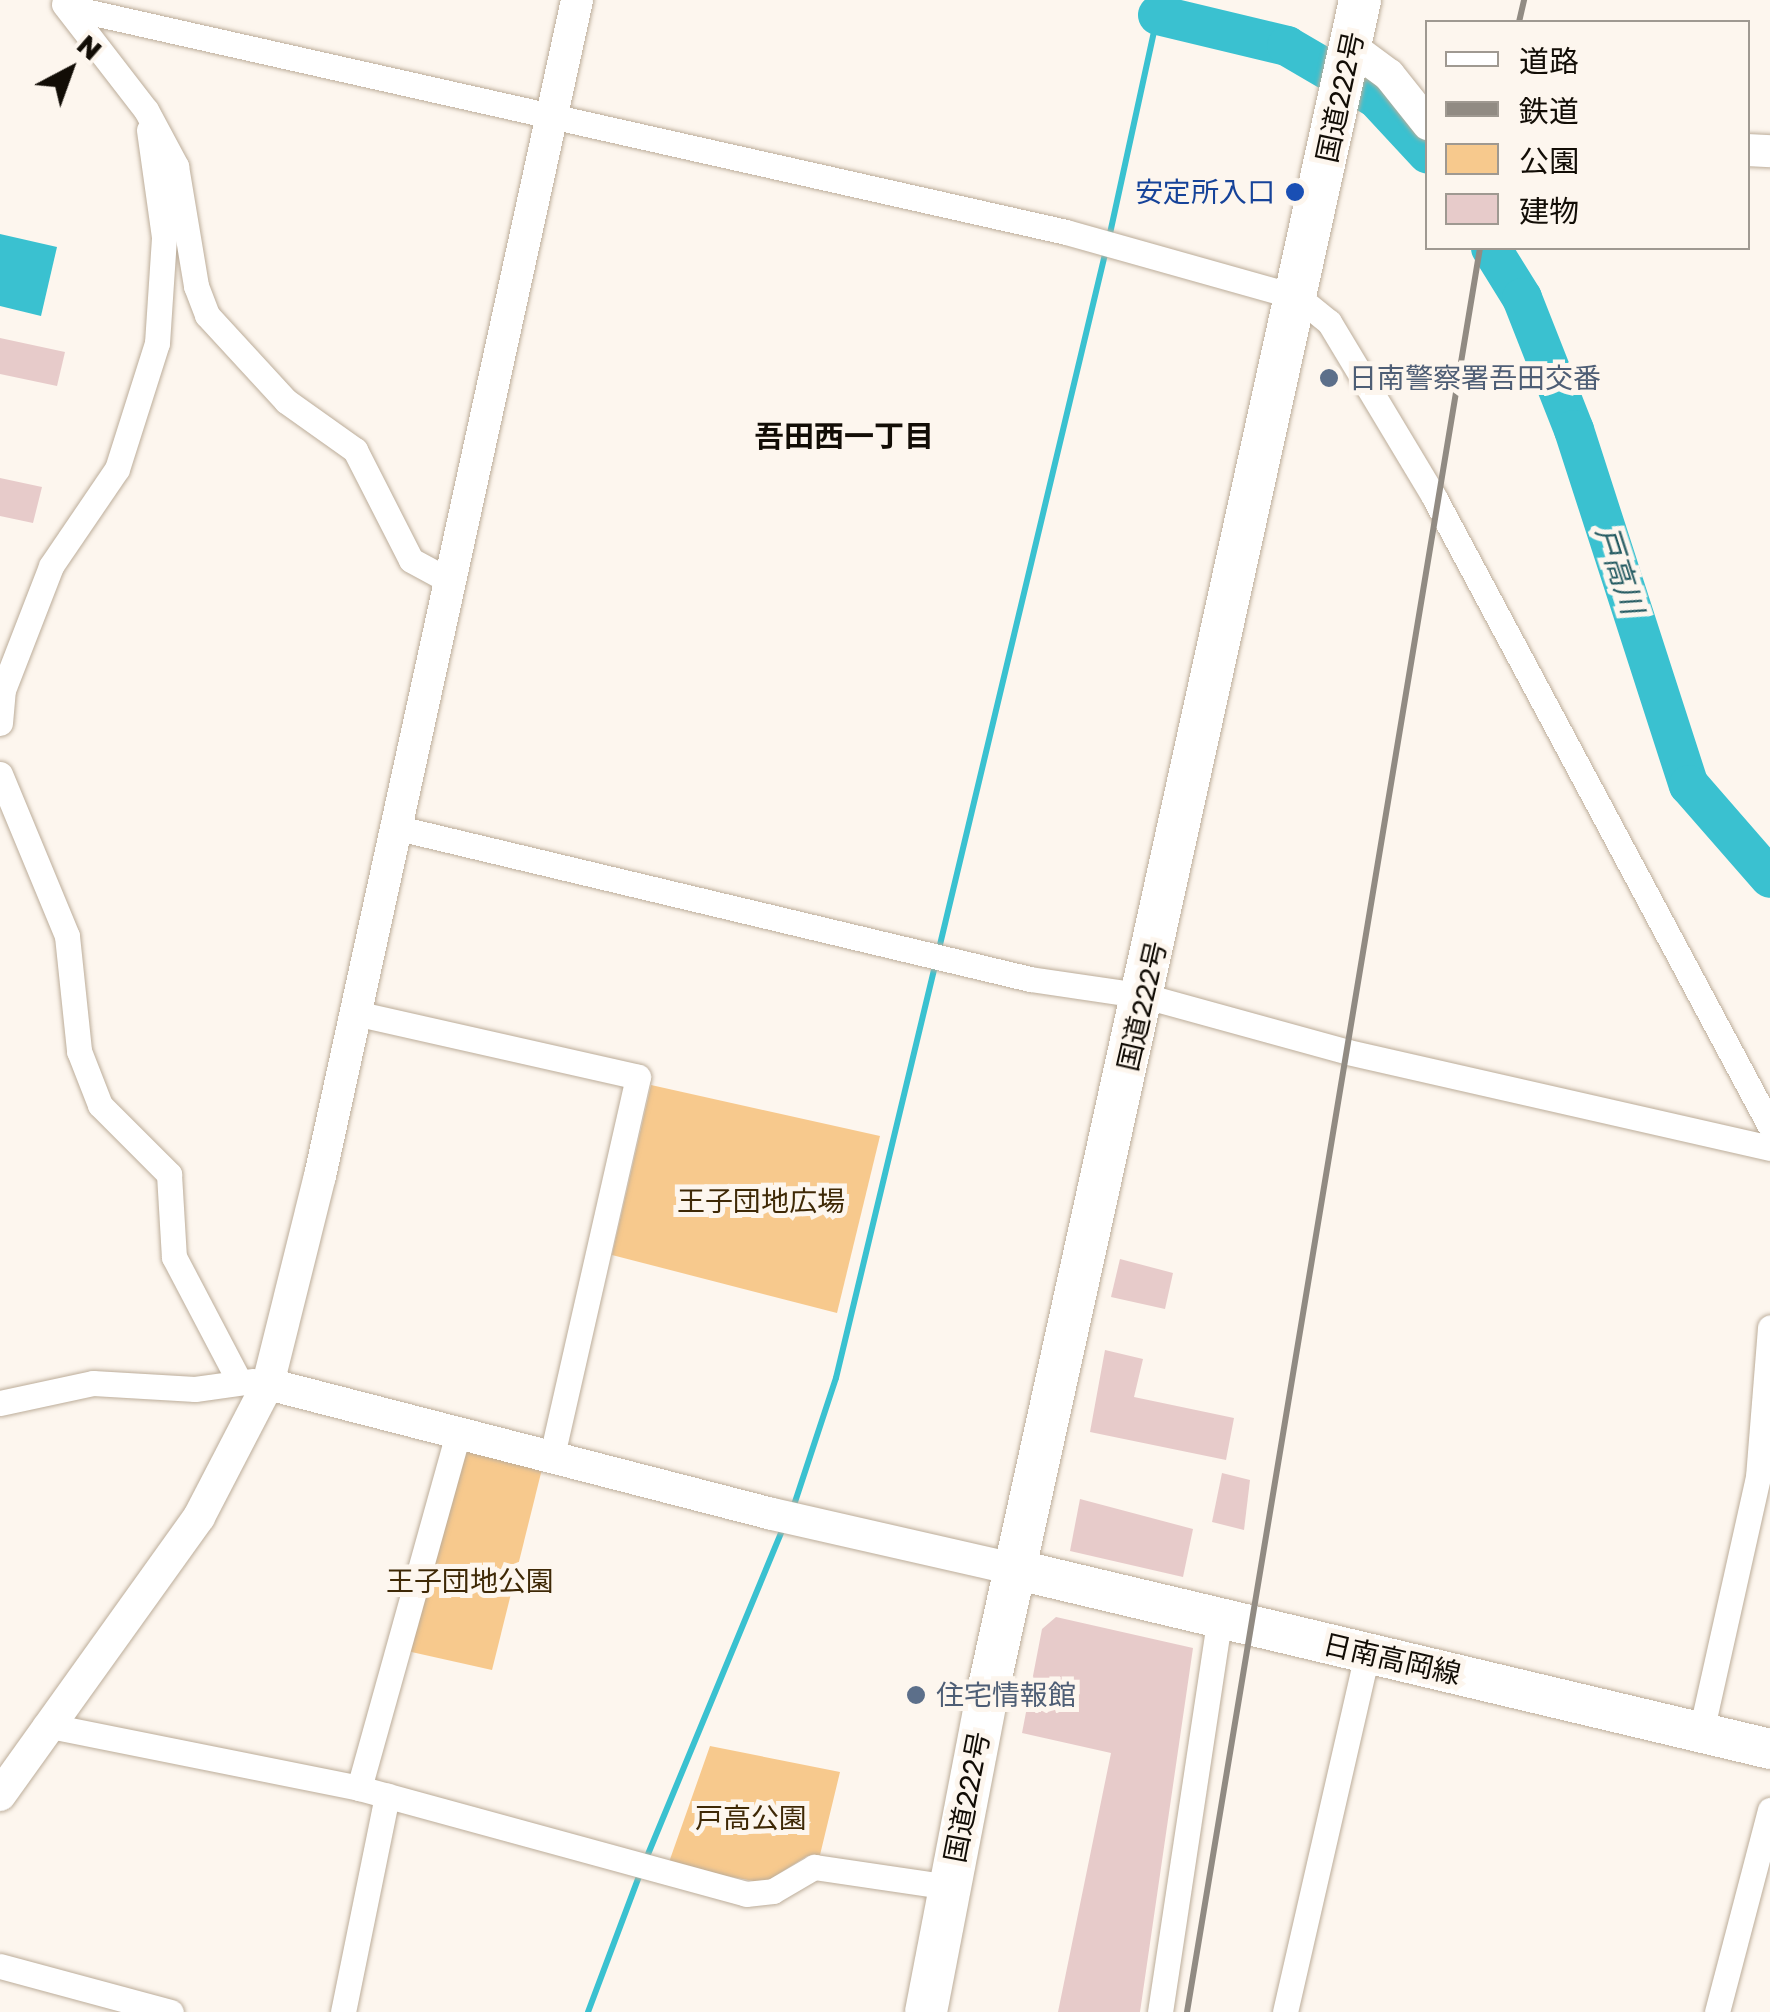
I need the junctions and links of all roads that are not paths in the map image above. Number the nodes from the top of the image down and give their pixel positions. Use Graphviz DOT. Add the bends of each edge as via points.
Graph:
graph roads {
  1 [pos="577,0"];
  2 [pos="1360,0"];
  3 [pos="64,3"];
  4 [pos="1351,48"];
  5 [pos="146,110"];
  6 [pos="553,116"];
  7 [pos="1425,120"];
  8 [pos="1298,297"];
  9 [pos="448,580"];
  10 [pos="0,723"];
  11 [pos="0,774"];
  12 [pos="394,827"];
  13 [pos="1144,996"];
  14 [pos="355,1013"];
  15 [pos="1770,1126"];
  16 [pos="1770,1148"];
  17 [pos="1770,1327"];
  18 [pos="253,1381"];
  19 [pos="0,1403"];
  20 [pos="458,1434"];
  21 [pos="552,1456"];
  22 [pos="1014,1570"];
  23 [pos="1219,1622"];
  24 [pos="1366,1652"];
  25 [pos="45,1725"];
  26 [pos="1701,1732"];
  27 [pos="1770,1750"];
  28 [pos="359,1788"];
  29 [pos="0,1795"];
  30 [pos="386,1795"];
  31 [pos="1770,1810"];
  32 [pos="949,1887"];
  33 [pos="0,1966"];
  34 [pos="171,2012"];
  35 [pos="343,2012"];
  36 [pos="926,2012"];
  37 [pos="1160,2012"];
  38 [pos="1285,2012"];
  39 [pos="1717,2012"];
  1 -- 6 [label="street"];
  2 -- 4 [label="highway, 国道222号"];
  3 -- 5 [label="street"];
  3 -- 6 [label="street"];
  4 -- 7 [label="street" via="1390,74"];
  4 -- 8 [label="highway, 国道222号"];
  5 -- 9 [label="street" via="176,166 196,286 208,315 286,401 355,450 410,560"];
  5 -- 10 [label="street" via="164,237 157,343 117,469 51,566 2,690"];
  6 -- 8 [label="street" via="1066,232"];
  6 -- 9 [label="street"];
  8 -- 13 [label="highway, 国道222号"];
  8 -- 15 [label="street" via="1328,322 1434,497"];
  9 -- 12 [label="street"];
  11 -- 18 [label="street" via="67,936 78,1052 100,1105 169,1174 174,1256"];
  12 -- 13 [label="street" via="1030,980"];
  12 -- 14 [label="street"];
  13 -- 16 [label="street" via="1308,1042"];
  13 -- 22 [label="highway, 国道222号"];
  14 -- 18 [label="street"];
  14 -- 21 [label="street" via="638,1077"];
  17 -- 26 [label="street" via="1758,1477"];
  18 -- 19 [label="street" via="194,1389 93,1383"];
  18 -- 20 [label="street"];
  18 -- 25 [label="street" via="199,1516"];
  20 -- 21 [label="street"];
  20 -- 28 [label="street"];
  21 -- 22 [label="street"];
  22 -- 23 [label="main road, 日南高岡線"];
  22 -- 32 [label="highway, 国道222号"];
  23 -- 24 [label="main road, 日南高岡線"];
  23 -- 37 [label="street"];
  24 -- 26 [label="main road, 日南高岡線"];
  24 -- 38 [label="street"];
  25 -- 28 [label="street"];
  25 -- 29 [label="street"];
  26 -- 27 [label="main road, 日南高岡線"];
  28 -- 30 [label="street"];
  30 -- 32 [label="street" via="746,1894 774,1891 814,1867"];
  30 -- 35 [label="street"];
  31 -- 39 [label="street"];
  32 -- 36 [label="highway, 国道222号"];
  33 -- 34 [label="street"];
}
